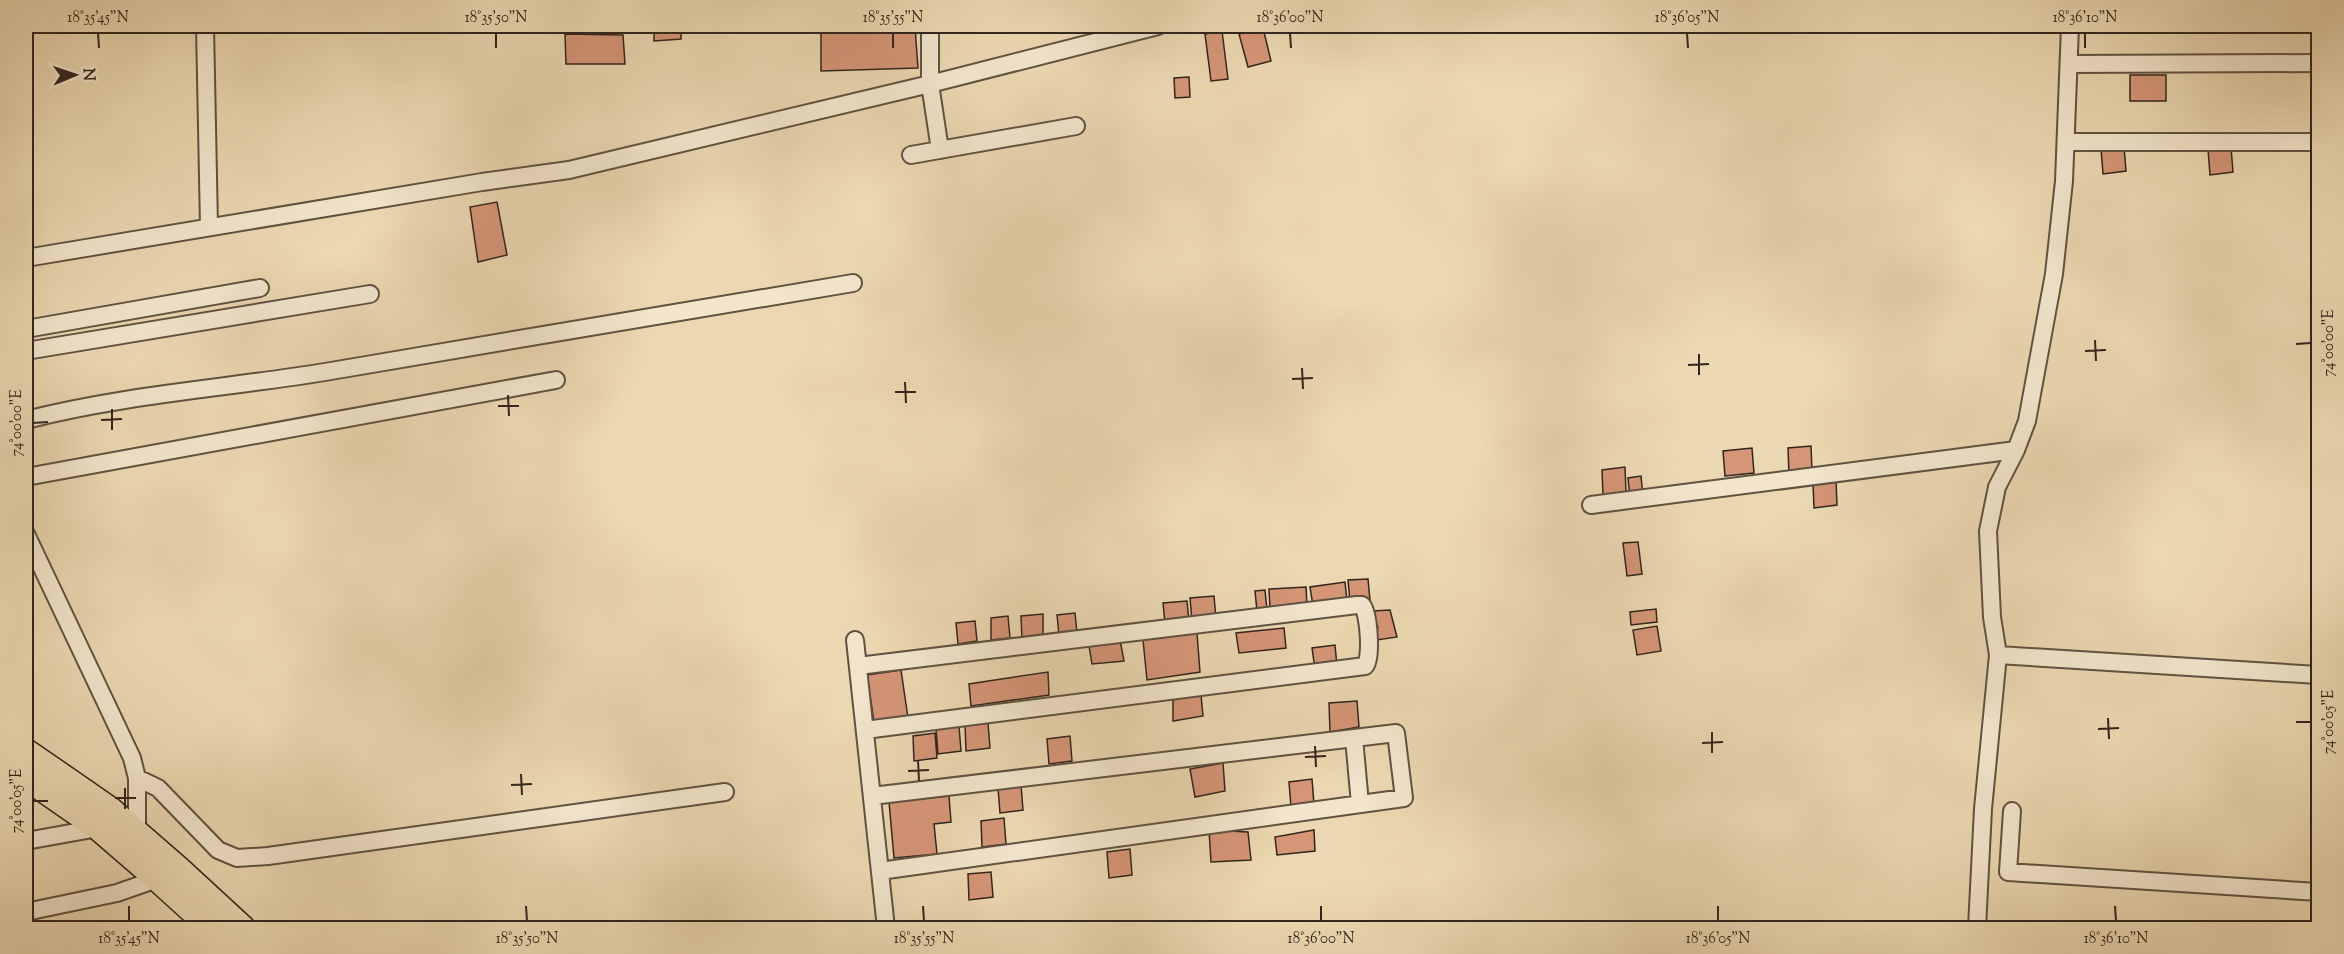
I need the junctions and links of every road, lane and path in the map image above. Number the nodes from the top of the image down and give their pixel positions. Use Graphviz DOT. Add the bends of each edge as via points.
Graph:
graph roads {
  1 [pos="205,26"];
  2 [pos="930,26"];
  3 [pos="1158,26"];
  4 [pos="2070,26"];
  5 [pos="2319,63"];
  6 [pos="2069,64"];
  7 [pos="930,84"];
  8 [pos="1076,126"];
  9 [pos="2066,142"];
  10 [pos="2319,142"];
  11 [pos="940,150"];
  12 [pos="911,155"];
  13 [pos="209,227"];
  14 [pos="26,258"];
  15 [pos="853,283"];
  16 [pos="260,288"];
  17 [pos="370,294"];
  18 [pos="26,329"];
  19 [pos="26,351"];
  20 [pos="556,380"];
  21 [pos="26,420"];
  22 [pos="2016,450"];
  23 [pos="26,477"];
  24 [pos="1592,505"];
  25 [pos="26,534"];
  26 [pos="855,640"];
  27 [pos="1998,655"];
  28 [pos="858,666"];
  29 [pos="2319,675"];
  30 [pos="865,730"];
  31 [pos="1354,738"];
  32 [pos="26,751"];
  33 [pos="26,778"];
  34 [pos="137,778"];
  35 [pos="725,792"];
  36 [pos="872,795"];
  37 [pos="1360,804"];
  38 [pos="2012,811"];
  39 [pos="104,819"];
  40 [pos="137,833"];
  41 [pos="26,841"];
  42 [pos="880,870"];
  43 [pos="157,879"];
  44 [pos="2319,892"];
  45 [pos="26,912"];
  46 [pos="211,928"];
  47 [pos="243,928"];
  48 [pos="886,928"];
  49 [pos="1977,928"];
  1 -- 13 [label="street"];
  2 -- 7 [label="street"];
  3 -- 7 [label="street"];
  4 -- 6 [label="street"];
  5 -- 6 [label="street"];
  6 -- 9 [label="street"];
  7 -- 11 [label="street"];
  7 -- 13 [label="street" via="569,170"];
  8 -- 11 [label="street"];
  9 -- 10 [label="street"];
  9 -- 22 [label="street" via="2054,274 2027,421"];
  11 -- 12 [label="street"];
  13 -- 14 [label="street"];
  15 -- 21 [label="street" via="323,372 110,403"];
  16 -- 18 [label="street"];
  17 -- 19 [label="street"];
  20 -- 23 [label="street"];
  22 -- 24 [label="street"];
  22 -- 27 [label="street" via="1997,486 1988,531"];
  25 -- 34 [label="street" via="132,758"];
  26 -- 28 [label="street"];
  27 -- 29 [label="street"];
  27 -- 49 [label="street" via="1983,808"];
  28 -- 30 [label="street"];
  28 -- 30 [label="street" via="1357,605 1366,613 1370,658 1365,666"];
  30 -- 36 [label="street"];
  31 -- 36 [label="street"];
  31 -- 37 [label="street"];
  31 -- 37 [label="street" via="1396,733 1404,798"];
  32 -- 39 [label="highway"];
  33 -- 39 [label="highway"];
  34 -- 35 [label="street" via="158,788 218,850 237,858"];
  34 -- 40 [label="street"];
  36 -- 42 [label="street"];
  37 -- 42 [label="street"];
  38 -- 44 [label="street" via="2008,872"];
  39 -- 40 [label="highway"];
  39 -- 41 [label="street"];
  39 -- 43 [label="highway"];
  40 -- 47 [label="highway"];
  42 -- 48 [label="street"];
  43 -- 45 [label="street" via="117,893"];
  43 -- 46 [label="highway"];
}
